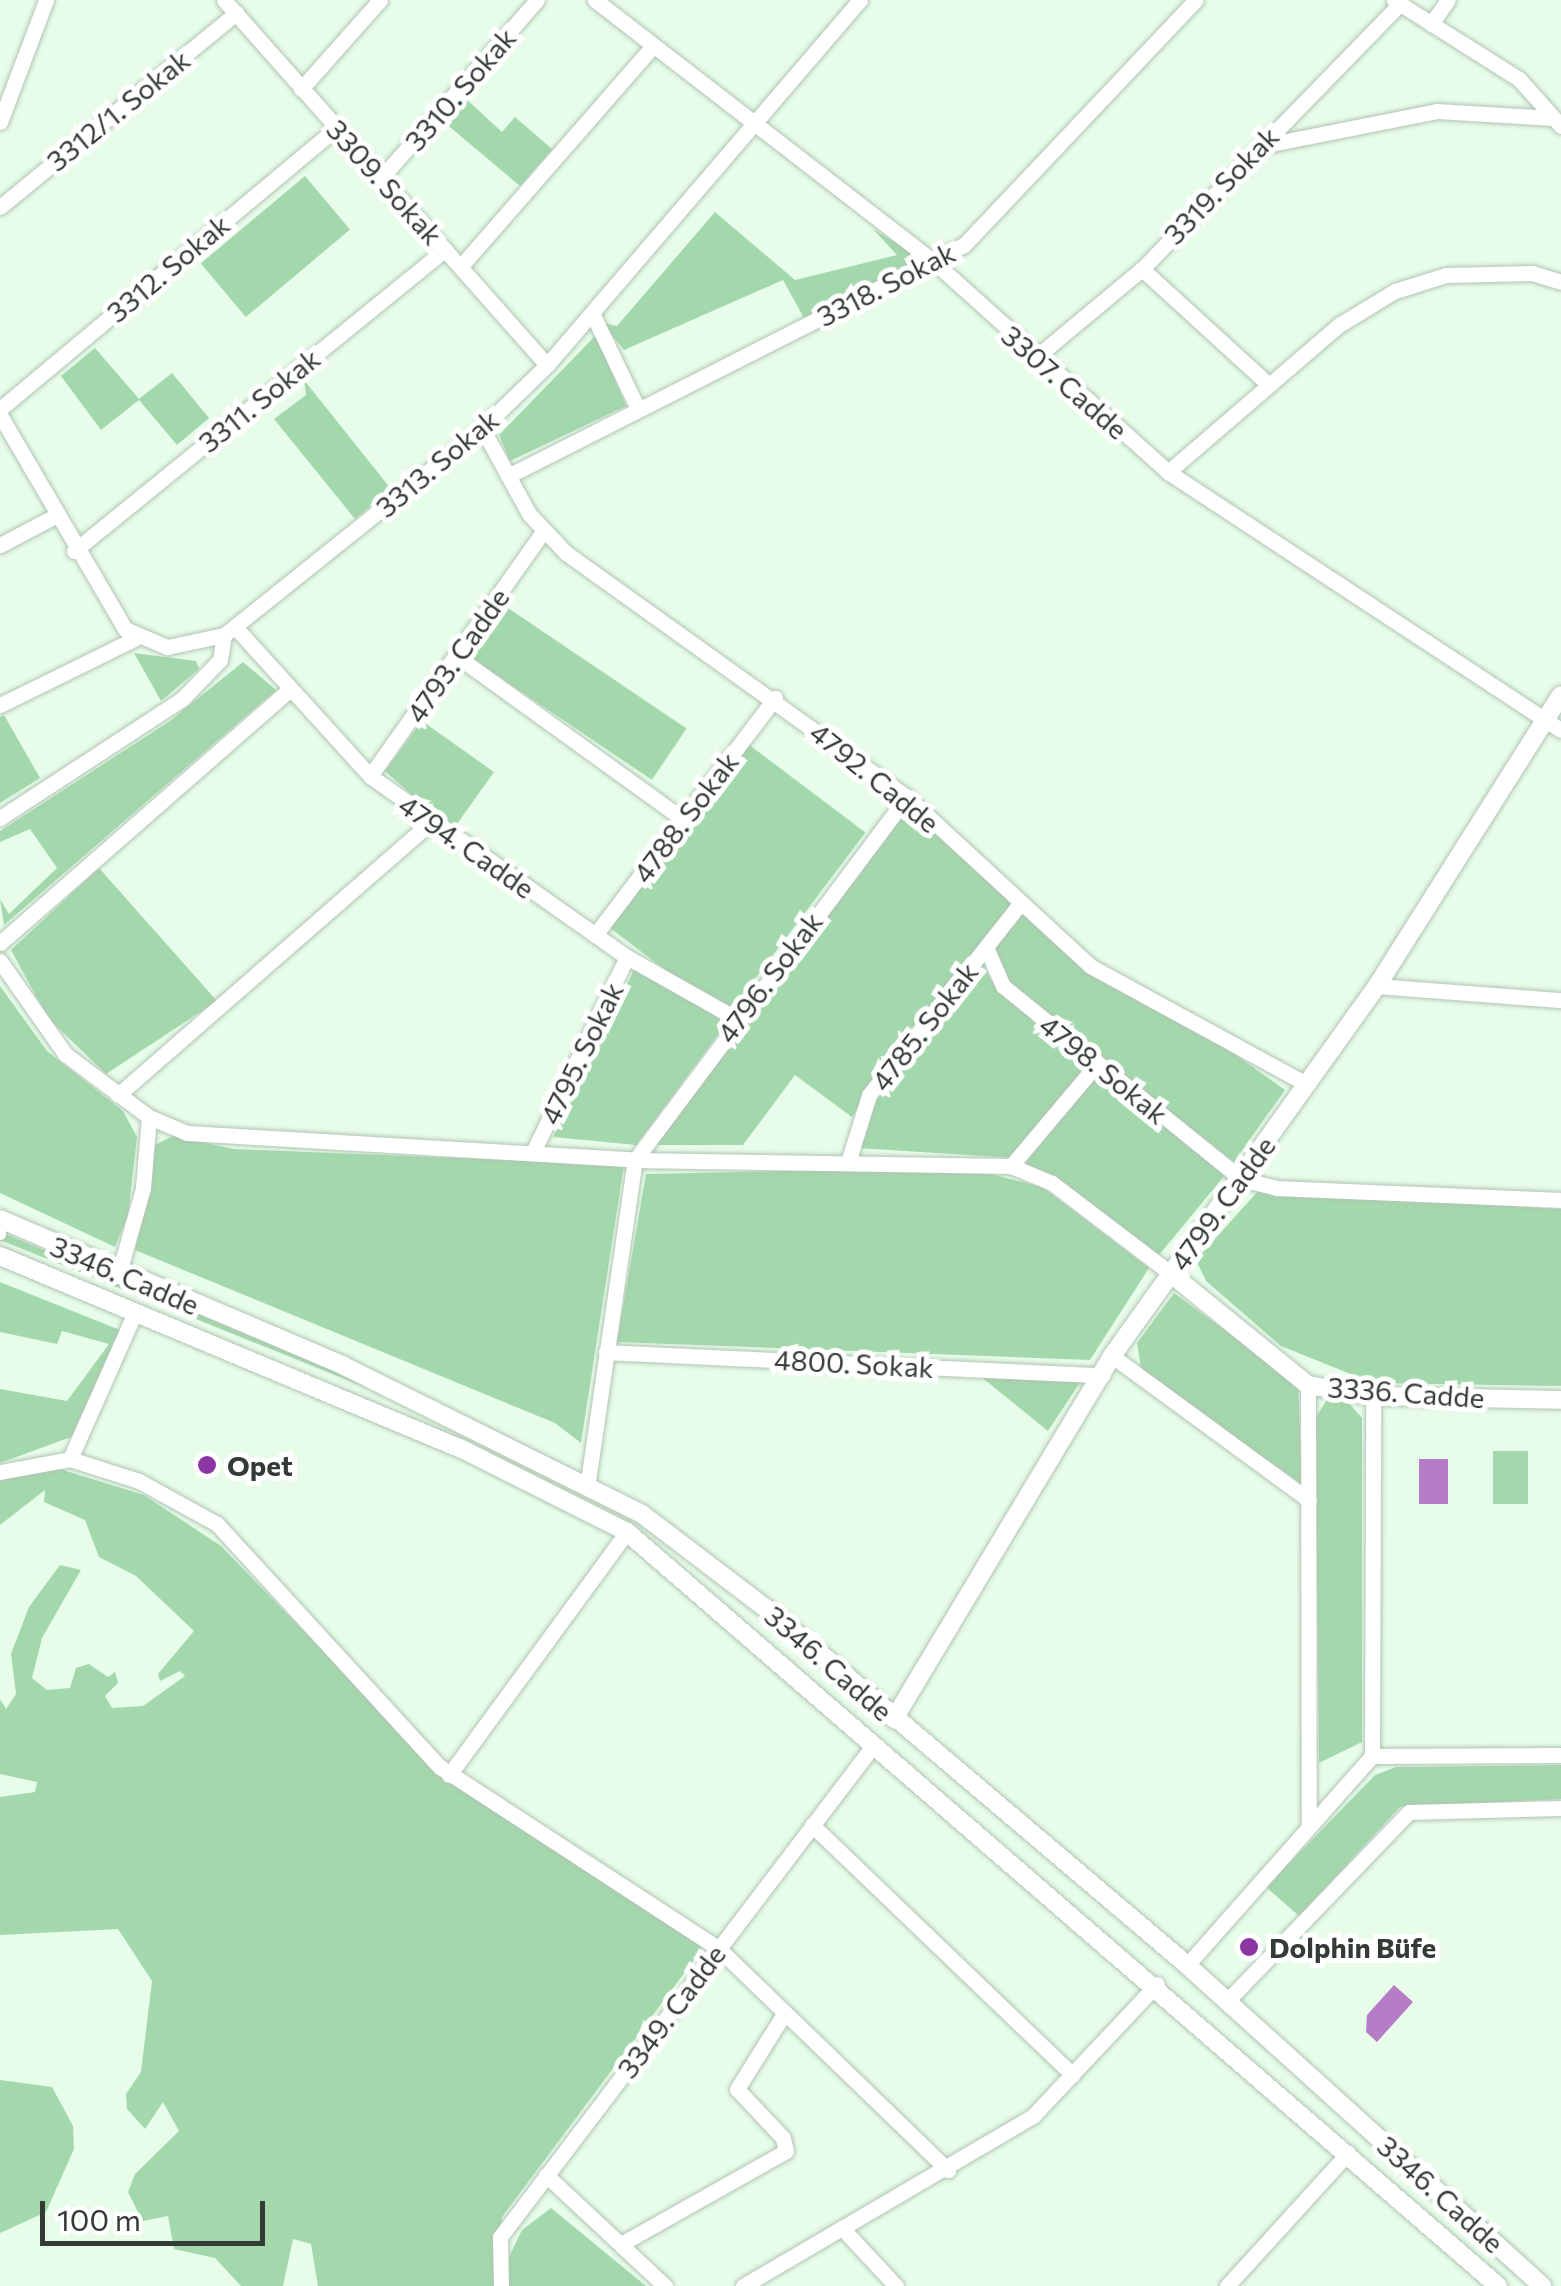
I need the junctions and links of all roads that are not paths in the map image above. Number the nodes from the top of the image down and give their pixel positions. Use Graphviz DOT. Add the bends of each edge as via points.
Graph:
graph roads {
  1 [pos="46,0"];
  2 [pos="380,0"];
  3 [pos="537,0"];
  4 [pos="595,0"];
  5 [pos="1196,0"];
  6 [pos="1448,0"];
  7 [pos="857,1"];
  8 [pos="1397,2"];
  9 [pos="230,6"];
  10 [pos="1431,24"];
  11 [pos="652,47"];
  12 [pos="301,89"];
  13 [pos="0,122"];
  14 [pos="1557,122"];
  15 [pos="756,126"];
  16 [pos="337,128"];
  17 [pos="1261,146"];
  18 [pos="382,178"];
  19 [pos="0,208"];
  20 [pos="444,249"];
  21 [pos="934,262"];
  22 [pos="462,266"];
  23 [pos="1142,269"];
  24 [pos="1561,282"];
  25 [pos="592,312"];
  26 [pos="1035,358"];
  27 [pos="546,364"];
  28 [pos="1269,385"];
  29 [pos="638,409"];
  30 [pos="0,412"];
  31 [pos="482,428"];
  32 [pos="1168,472"];
  33 [pos="508,476"];
  34 [pos="55,516"];
  35 [pos="542,532"];
  36 [pos="0,545"];
  37 [pos="74,551"];
  38 [pos="230,631"];
  39 [pos="136,638"];
  40 [pos="458,657"];
  41 [pos="290,689"];
  42 [pos="1561,695"];
  43 [pos="775,698"];
  44 [pos="0,705"];
  45 [pos="1544,721"];
  46 [pos="1561,730"];
  47 [pos="370,776"];
  48 [pos="907,797"];
  49 [pos="0,818"];
  50 [pos="683,819"];
  51 [pos="430,822"];
  52 [pos="1020,904"];
  53 [pos="595,936"];
  54 [pos="0,943"];
  55 [pos="986,948"];
  56 [pos="628,957"];
  57 [pos="0,960"];
  58 [pos="1377,986"];
  59 [pos="1561,1000"];
  60 [pos="736,1019"];
  61 [pos="1096,1065"];
  62 [pos="1308,1085"];
  63 [pos="118,1095"];
  64 [pos="149,1117"];
  65 [pos="534,1150"];
  66 [pos="635,1160"];
  67 [pos="849,1160"];
  68 [pos="1011,1166"];
  69 [pos="1241,1179"];
  70 [pos="1561,1200"];
  71 [pos="0,1219"];
  72 [pos="0,1256"];
  73 [pos="1170,1274"];
  74 [pos="118,1276"];
  75 [pos="135,1312"];
  76 [pos="606,1352"];
  77 [pos="1112,1356"];
  78 [pos="1102,1375"];
  79 [pos="1308,1385"];
  80 [pos="1373,1396"];
  81 [pos="1561,1400"];
  82 [pos="70,1459"];
  83 [pos="0,1472"];
  84 [pos="588,1482"];
  85 [pos="1309,1500"];
  86 [pos="627,1532"];
  87 [pos="894,1719"];
  88 [pos="872,1747"];
  89 [pos="1561,1755"];
  90 [pos="1372,1756"];
  91 [pos="450,1775"];
  92 [pos="1561,1808"];
  93 [pos="1309,1824"];
  94 [pos="812,1825"];
  95 [pos="718,1948"];
  96 [pos="1187,1965"];
  97 [pos="1157,1984"];
  98 [pos="1228,2000"];
  99 [pos="782,2017"];
  100 [pos="1073,2075"];
  101 [pos="1348,2154"];
  102 [pos="948,2170"];
  103 [pos="546,2175"];
  104 [pos="842,2228"];
  105 [pos="621,2244"];
  106 [pos="502,2286"];
  107 [pos="665,2286"];
  108 [pos="743,2286"];
  109 [pos="896,2286"];
  110 [pos="1227,2286"];
  111 [pos="1498,2286"];
  112 [pos="1542,2286"];
  1 -- 13 [label="street"];
  2 -- 12 [label="street"];
  3 -- 18 [label="street, 3310. Sokak"];
  4 -- 11 [label="street, 3307. Cadde"];
  5 -- 21 [label="street, 3318. Sokak" via="964,245"];
  6 -- 10 [label="street"];
  7 -- 15 [label="street, 3313. Sokak"];
  8 -- 10 [label="street"];
  8 -- 17 [label="street, 3319. Sokak"];
  9 -- 12 [label="street, 3309. Sokak"];
  9 -- 19 [label="street, 3312/1. Sokak"];
  10 -- 14 [label="street" via="1519,79"];
  11 -- 15 [label="street, 3307. Cadde"];
  11 -- 22 [label="street"];
  12 -- 16 [label="street, 3309. Sokak"];
  14 -- 17 [label="street" via="1437,111"];
  15 -- 21 [label="street, 3307. Cadde"];
  15 -- 25 [label="street, 3313. Sokak"];
  16 -- 18 [label="street, 3309. Sokak"];
  16 -- 30 [label="street, 3312. Sokak"];
  17 -- 23 [label="street, 3319. Sokak"];
  18 -- 20 [label="street, 3309. Sokak"];
  20 -- 22 [label="street, 3309. Sokak"];
  20 -- 37 [label="street, 3311. Sokak"];
  21 -- 26 [label="street, 3307. Cadde"];
  21 -- 29 [label="street, 3318. Sokak"];
  22 -- 27 [label="street, 3309. Sokak"];
  23 -- 26 [label="street, 3319. Sokak"];
  23 -- 28 [label="street"];
  24 -- 28 [label="street" via="1532,274 1446,275 1395,291 1339,325"];
  25 -- 27 [label="street, 3313. Sokak"];
  25 -- 29 [label="street"];
  26 -- 32 [label="street, 3307. Cadde"];
  27 -- 31 [label="street, 3313. Sokak"];
  28 -- 32 [label="street"];
  29 -- 33 [label="street, 3318. Sokak"];
  30 -- 34 [label="street"];
  31 -- 33 [label="street, 4792. Cadde"];
  31 -- 38 [label="street, 3313. Sokak"];
  32 -- 45 [label="street, 3307. Cadde"];
  33 -- 35 [label="street, 4792. Cadde"];
  34 -- 36 [label="street"];
  34 -- 37 [label="street"];
  35 -- 40 [label="street, 4793. Cadde"];
  35 -- 43 [label="street, 4792. Cadde"];
  37 -- 39 [label="street"];
  38 -- 39 [label="street, 3313. Sokak" via="196,646"];
  38 -- 41 [label="street, 4794. Cadde"];
  38 -- 49 [label="street" via="220,660 182,698"];
  39 -- 44 [label="street"];
  40 -- 47 [label="street, 4793. Cadde"];
  40 -- 50 [label="street"];
  41 -- 47 [label="street, 4794. Cadde"];
  41 -- 54 [label="street"];
  42 -- 45 [label="street, 4799. Cadde"];
  43 -- 48 [label="street, 4792. Cadde"];
  43 -- 50 [label="street, 4788. Sokak"];
  45 -- 46 [label="street, 3307. Cadde"];
  45 -- 58 [label="street, 4799. Cadde"];
  47 -- 51 [label="street, 4794. Cadde"];
  48 -- 52 [label="street, 4792. Cadde"];
  48 -- 60 [label="street, 4796. Sokak"];
  50 -- 53 [label="street, 4788. Sokak"];
  51 -- 53 [label="street, 4794. Cadde"];
  51 -- 63 [label="street"];
  52 -- 55 [label="street, 4785. Sokak"];
  52 -- 62 [label="street, 4792. Cadde" via="1090,966"];
  53 -- 56 [label="street, 4794. Cadde"];
  55 -- 61 [label="street, 4798. Sokak" via="994,977"];
  55 -- 67 [label="street, 4785. Sokak" via="869,1095"];
  56 -- 60 [label="street, 4794. Cadde"];
  56 -- 65 [label="street, 4795. Sokak"];
  57 -- 63 [label="street" via="54,1041"];
  58 -- 59 [label="street"];
  58 -- 62 [label="street, 4799. Cadde"];
  60 -- 66 [label="street, 4796. Sokak"];
  61 -- 68 [label="street"];
  61 -- 69 [label="street, 4798. Sokak"];
  62 -- 69 [label="street, 4799. Cadde"];
  63 -- 64 [label="street"];
  64 -- 65 [label="street" via="218,1138"];
  64 -- 74 [label="street" via="143,1188"];
  65 -- 66 [label="street"];
  66 -- 67 [label="street"];
  66 -- 76 [label="street"];
  67 -- 68 [label="street"];
  68 -- 73 [label="street" via="1052,1183"];
  69 -- 70 [label="street" via="1278,1188"];
  69 -- 73 [label="street, 4799. Cadde"];
  71 -- 74 [label="street, 3346. Cadde"];
  72 -- 75 [label="street, 3346. Cadde"];
  73 -- 77 [label="street, 4799. Cadde"];
  73 -- 79 [label="street, 3336. Cadde"];
  74 -- 84 [label="street, 3346. Cadde" via="344,1366"];
  75 -- 82 [label="street"];
  75 -- 86 [label="street, 3346. Cadde" via="513,1472"];
  76 -- 78 [label="street, 4800. Sokak"];
  76 -- 84 [label="street"];
  77 -- 78 [label="street, 4799. Cadde"];
  77 -- 85 [label="street"];
  78 -- 87 [label="street, 4799. Cadde"];
  79 -- 80 [label="street, 3336. Cadde"];
  79 -- 85 [label="street"];
  80 -- 81 [label="street, 3336. Cadde"];
  80 -- 90 [label="street"];
  82 -- 83 [label="street"];
  82 -- 91 [label="street" via="139,1481 216,1524"];
  84 -- 87 [label="street, 3346. Cadde" via="739,1588"];
  85 -- 93 [label="street"];
  86 -- 88 [label="street, 3346. Cadde"];
  86 -- 91 [label="street"];
  87 -- 96 [label="street, 3346. Cadde"];
  88 -- 94 [label="street, 3349. Cadde"];
  88 -- 97 [label="street, 3346. Cadde"];
  89 -- 90 [label="street"];
  90 -- 93 [label="street"];
  91 -- 95 [label="street"];
  92 -- 98 [label="street" via="1409,1812"];
  93 -- 96 [label="street"];
  94 -- 95 [label="street, 3349. Cadde"];
  94 -- 100 [label="street"];
  95 -- 99 [label="street"];
  95 -- 103 [label="street, 3349. Cadde"];
  96 -- 98 [label="street, 3346. Cadde"];
  97 -- 100 [label="street"];
  97 -- 101 [label="street, 3346. Cadde"];
  98 -- 112 [label="street, 3346. Cadde"];
  99 -- 102 [label="street"];
  99 -- 105 [label="street" via="737,2090 783,2138 786,2152"];
  100 -- 102 [label="street" via="1032,2116"];
  101 -- 110 [label="street"];
  101 -- 111 [label="street, 3346. Cadde"];
  102 -- 104 [label="street"];
  103 -- 105 [label="street"];
  103 -- 106 [label="street, 3349. Cadde" via="500,2237"];
  104 -- 108 [label="street"];
  104 -- 109 [label="street"];
  105 -- 107 [label="street"];
}
